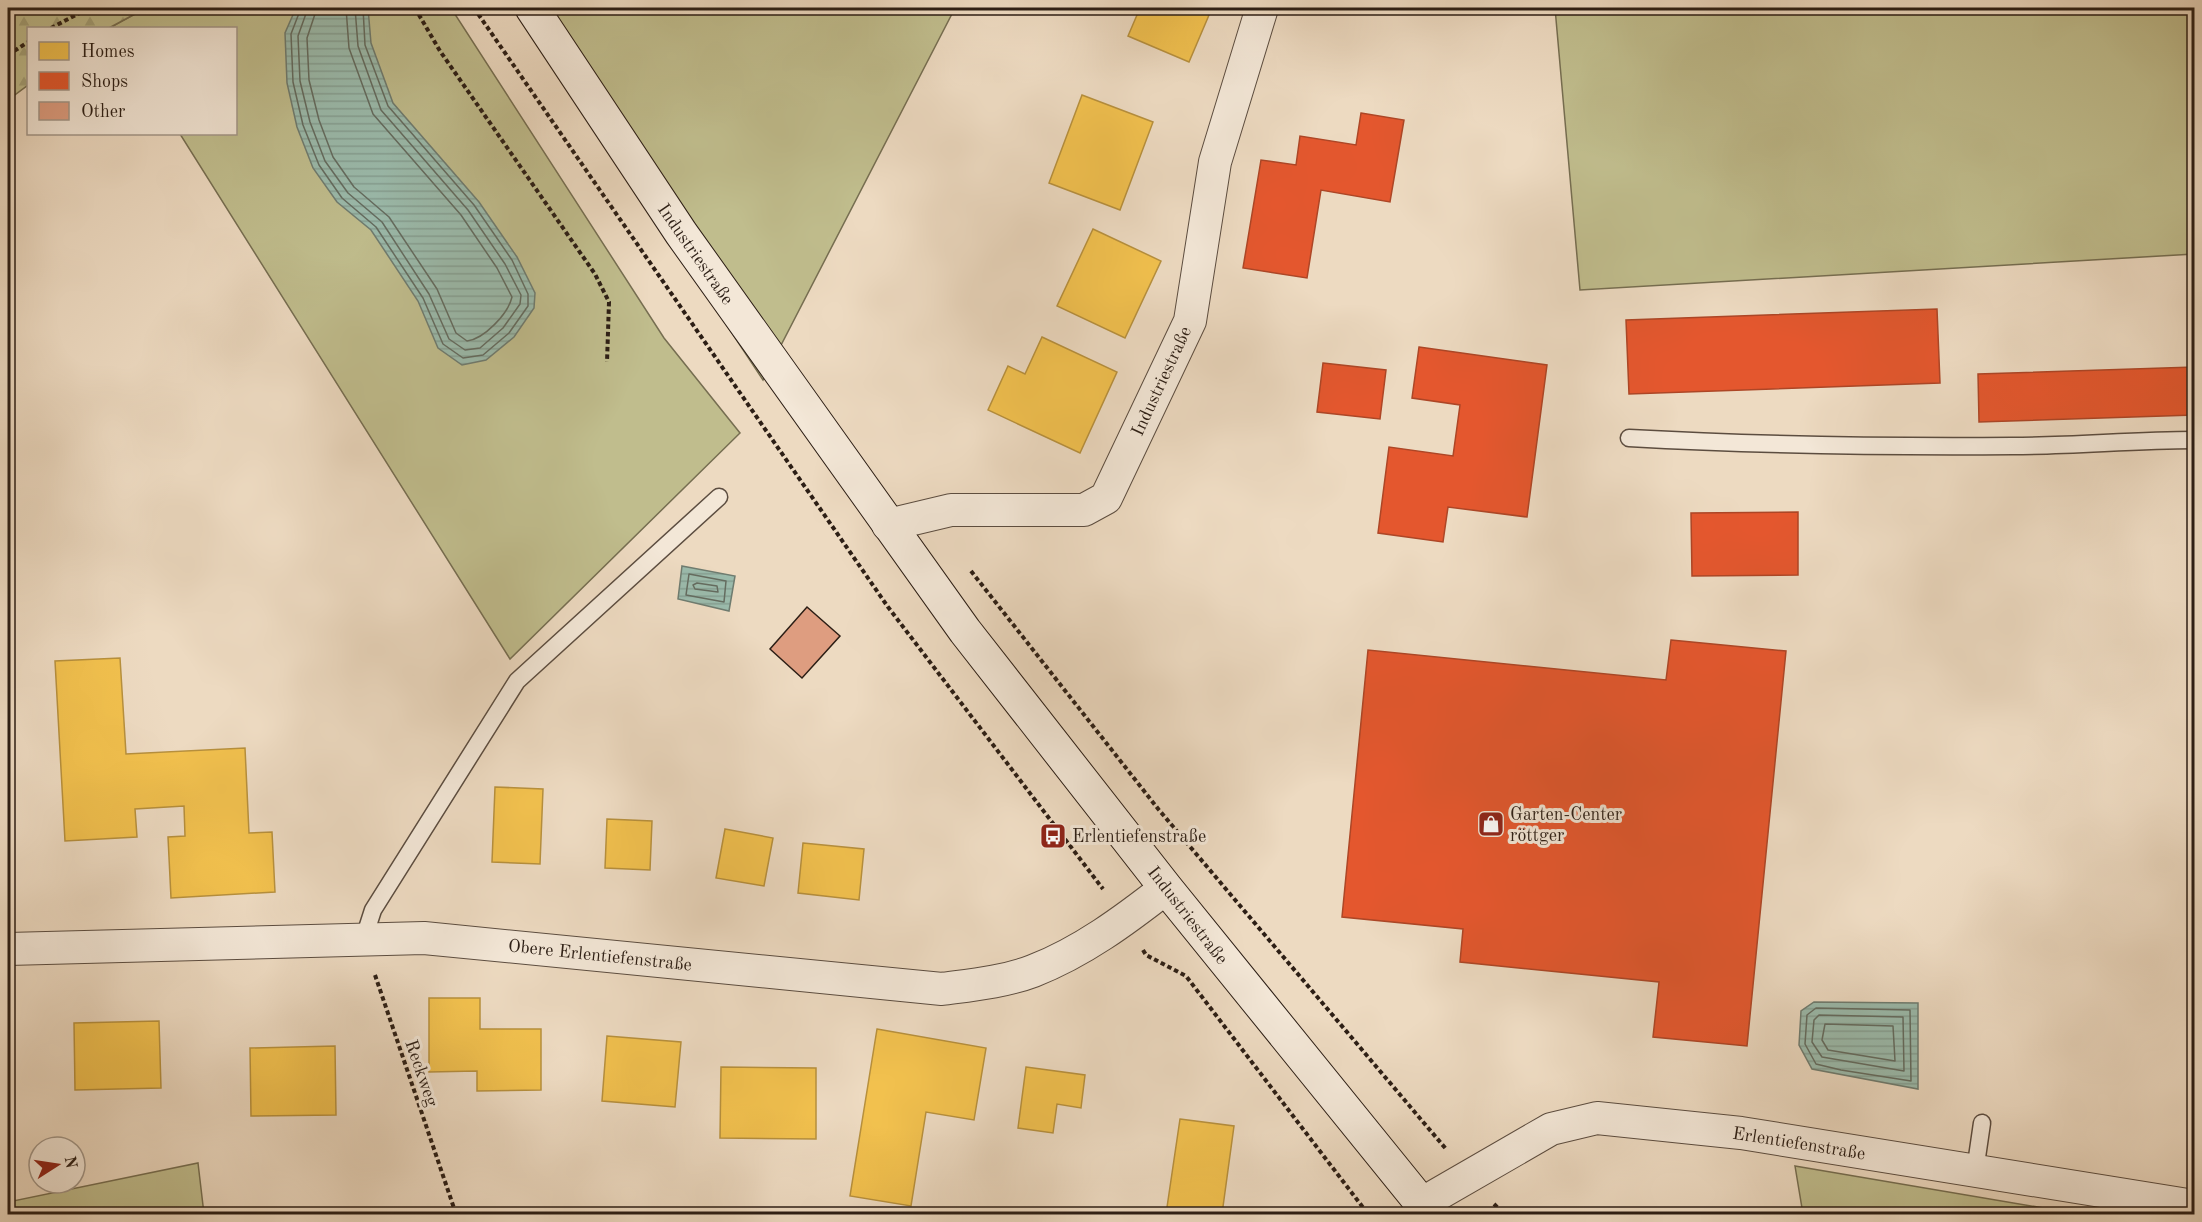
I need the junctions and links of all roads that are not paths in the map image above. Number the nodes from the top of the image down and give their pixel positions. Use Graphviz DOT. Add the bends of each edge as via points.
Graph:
graph roads {
  1 [pos="532,8"];
  2 [pos="1262,8"];
  3 [pos="1629,438"];
  4 [pos="2194,440"];
  5 [pos="719,497"];
  6 [pos="888,525"];
  7 [pos="1166,888"];
  8 [pos="363,940"];
  9 [pos="8,949"];
  10 [pos="1982,1123"];
  11 [pos="1975,1171"];
  12 [pos="2194,1206"];
  13 [pos="1425,1209"];
  1 -- 6 [label="street, Industriestraße" via="681,233"];
  2 -- 6 [label="street, Industriestraße" via="1215,162 1190,321 1106,498 1084,510 951,510"];
  3 -- 4 [label="lane" via="1773,445 2015,446"];
  5 -- 8 [label="lane" via="517,681 374,910"];
  6 -- 7 [label="street, Industriestraße" via="965,631"];
  7 -- 8 [label="street, Obere Erlentiefenstraße" via="1094,940 1032,971 985,984 942,989 424,938"];
  7 -- 13 [label="street, Industriestraße"];
  8 -- 9 [label="street, Obere Erlentiefenstraße"];
  10 -- 11 [label="lane"];
  11 -- 12 [label="street, Erlentiefenstraße"];
  11 -- 13 [label="street, Erlentiefenstraße" via="1741,1133 1597,1118 1551,1129"];
}
